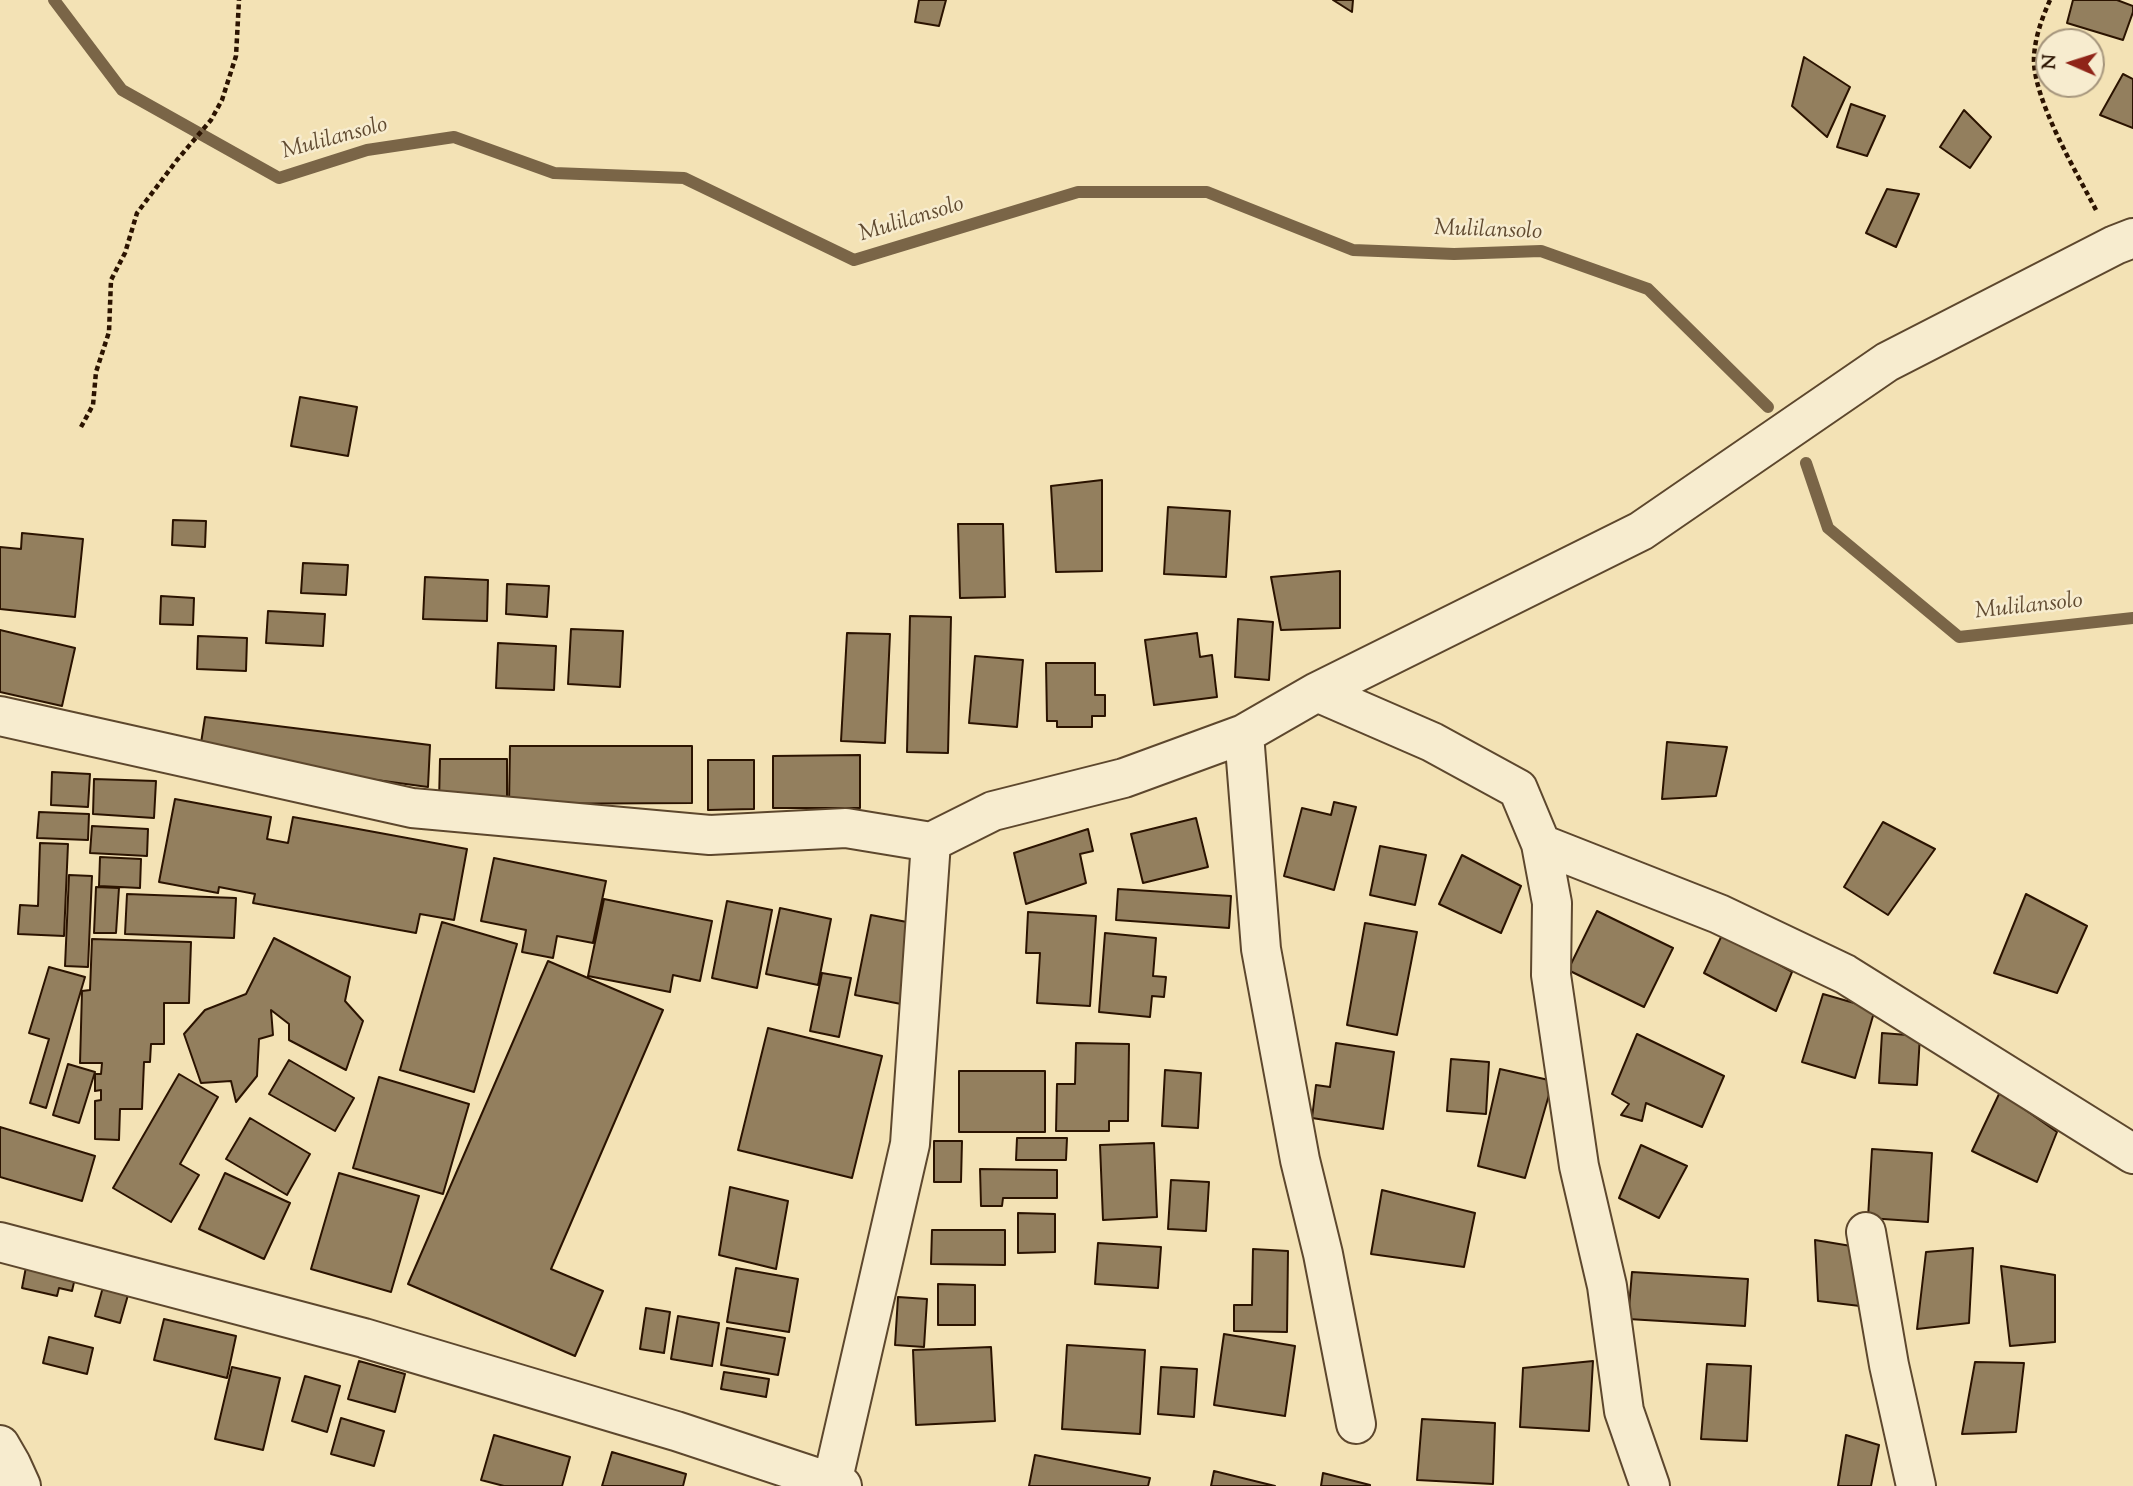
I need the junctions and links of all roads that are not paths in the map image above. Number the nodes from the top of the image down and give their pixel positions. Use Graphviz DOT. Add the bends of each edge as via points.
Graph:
graph roads {
  1 [pos="2124,242"];
  2 [pos="1317,692"];
  3 [pos="0,716"];
  4 [pos="1244,734"];
  5 [pos="931,842"];
  6 [pos="1541,844"];
  7 [pos="2133,1154"];
  8 [pos="1866,1233"];
  9 [pos="4,1249"];
  10 [pos="1356,1424"];
  11 [pos="0,1445"];
  12 [pos="837,1484"];
  13 [pos="21,1486"];
  14 [pos="1650,1486"];
  15 [pos="1916,1486"];
  1 -- 2 [label="street" via="1888,362 1641,531"];
  2 -- 4 [label="street"];
  2 -- 6 [label="street" via="1432,742 1518,789"];
  3 -- 5 [label="street" via="412,808 710,835 846,828"];
  4 -- 5 [label="street" via="1124,778 993,811"];
  4 -- 10 [label="street" via="1261,949"];
  5 -- 12 [label="street" via="910,1144"];
  6 -- 7 [label="street" via="1720,914 1844,974"];
  6 -- 14 [label="street" via="1552,903 1551,975 1579,1166 1607,1286 1624,1411"];
  8 -- 15 [label="street"];
  9 -- 12 [label="street" via="364,1338"];
  11 -- 13 [label="street"];
}
